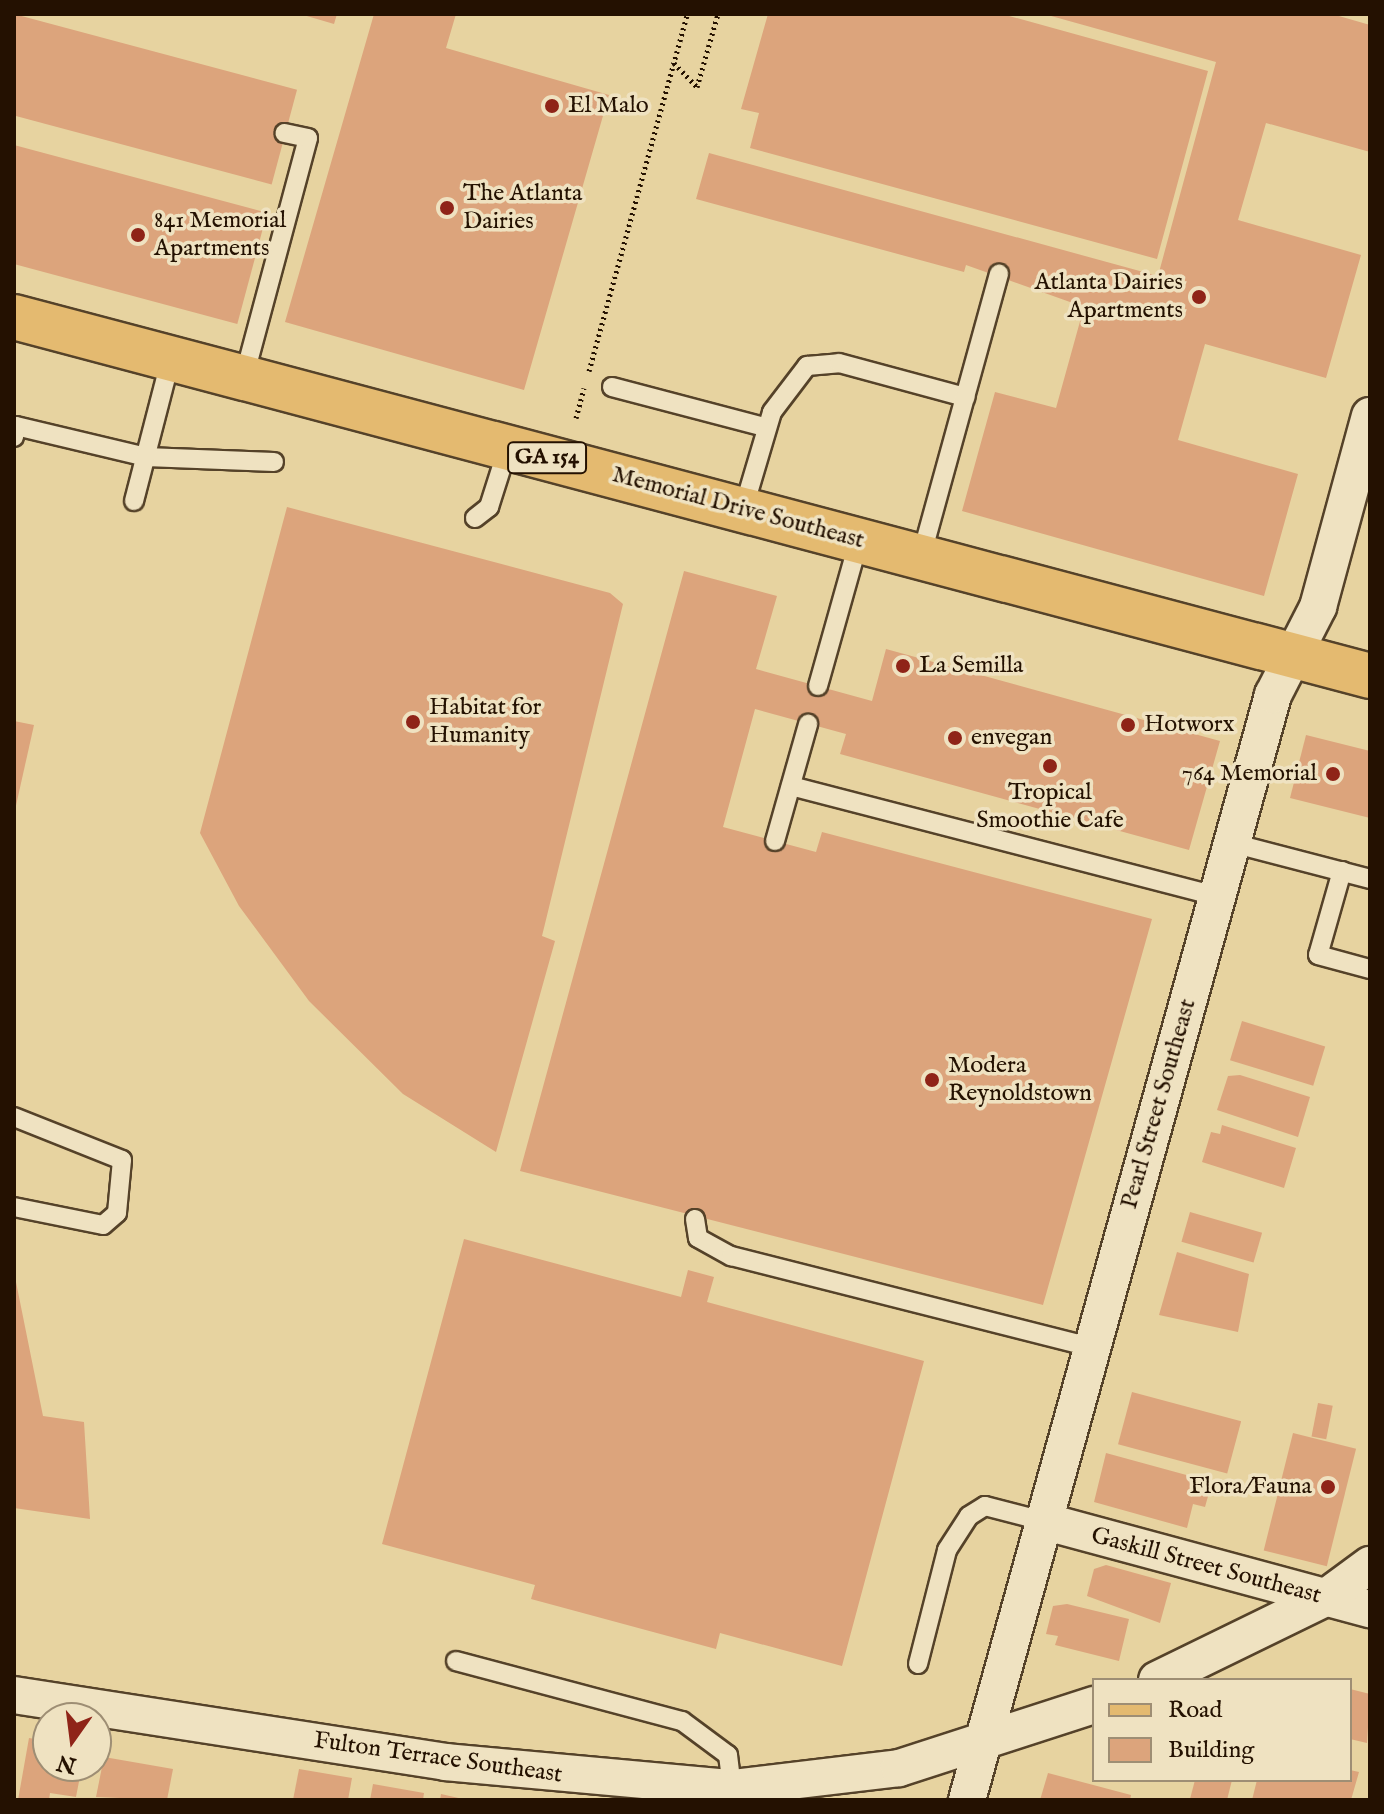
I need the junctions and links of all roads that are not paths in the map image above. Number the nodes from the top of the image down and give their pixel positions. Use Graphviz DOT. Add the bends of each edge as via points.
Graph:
graph roads {
  1 [pos="285,133"];
  2 [pos="999,274"];
  3 [pos="14,317"];
  4 [pos="171,358"];
  5 [pos="244,377"];
  6 [pos="612,387"];
  7 [pos="965,397"];
  8 [pos="1370,416"];
  9 [pos="765,427"];
  10 [pos="15,430"];
  11 [pos="508,447"];
  12 [pos="146,457"];
  13 [pos="274,462"];
  14 [pos="134,501"];
  15 [pos="743,510"];
  16 [pos="475,518"];
  17 [pos="859,540"];
  18 [pos="921,557"];
  19 [pos="1293,656"];
  20 [pos="1370,676"];
  21 [pos="818,686"];
  22 [pos="808,724"];
  23 [pos="791,786"];
  24 [pos="775,841"];
  25 [pos="1232,843"];
  26 [pos="1342,871"];
  27 [pos="1370,879"];
  28 [pos="1217,896"];
  29 [pos="1370,969"];
  30 [pos="15,1122"];
  31 [pos="14,1207"];
  32 [pos="695,1219"];
  33 [pos="1091,1347"];
  34 [pos="1043,1521"];
  35 [pos="1370,1565"];
  36 [pos="1325,1598"];
  37 [pos="1370,1609"];
  38 [pos="456,1661"];
  39 [pos="918,1664"];
  40 [pos="1161,1678"];
  41 [pos="14,1695"];
  42 [pos="1092,1706"];
  43 [pos="982,1744"];
  44 [pos="732,1788"];
  45 [pos="967,1800"];
  1 -- 5 [label="lane" via="308,138"];
  2 -- 7 [label="lane"];
  3 -- 4 [label="main road, Memorial Drive Southeast / GA 154"];
  4 -- 5 [label="main road, Memorial Drive Southeast / GA 154"];
  4 -- 12 [label="lane"];
  5 -- 11 [label="main road, Memorial Drive Southeast / GA 154"];
  6 -- 9 [label="lane"];
  7 -- 9 [label="lane" via="839,363 807,366"];
  7 -- 18 [label="lane"];
  8 -- 19 [label="street, Pearl Street Southeast" via="1318,607"];
  9 -- 15 [label="lane"];
  10 -- 12 [label="lane"];
  11 -- 15 [label="main road, Memorial Drive Southeast / GA 154"];
  11 -- 16 [label="lane" via="489,507"];
  12 -- 13 [label="lane"];
  12 -- 14 [label="lane"];
  15 -- 17 [label="main road, Memorial Drive Southeast / GA 154"];
  17 -- 18 [label="main road, Memorial Drive Southeast / GA 154"];
  17 -- 21 [label="lane"];
  18 -- 19 [label="main road, Memorial Drive Southeast / GA 154"];
  19 -- 20 [label="main road, Memorial Drive Southeast / GA 154"];
  19 -- 25 [label="street, Pearl Street Southeast" via="1273,695"];
  22 -- 23 [label="lane"];
  23 -- 24 [label="lane"];
  23 -- 28 [label="lane"];
  25 -- 26 [label="lane"];
  25 -- 28 [label="street, Pearl Street Southeast"];
  26 -- 27 [label="lane"];
  26 -- 29 [label="lane" via="1318,955"];
  28 -- 33 [label="street, Pearl Street Southeast"];
  30 -- 31 [label="lane" via="122,1160 122,1184 117,1213 103,1225"];
  32 -- 33 [label="lane" via="698,1238 731,1256"];
  33 -- 34 [label="street, Pearl Street Southeast"];
  34 -- 36 [label="street, Gaskill Street Southeast"];
  34 -- 39 [label="lane" via="985,1506 969,1516 947,1550"];
  34 -- 43 [label="street, Pearl Street Southeast"];
  35 -- 36 [label="street"];
  36 -- 37 [label="street, Gaskill Street Southeast"];
  36 -- 40 [label="street"];
  38 -- 44 [label="lane" via="682,1721 728,1755"];
  41 -- 44 [label="street, Fulton Terrace Southeast" via="445,1762"];
  42 -- 43 [label="street, Fulton Terrace Southeast"];
  43 -- 44 [label="street, Fulton Terrace Southeast" via="830,1780"];
  43 -- 45 [label="street, Pearl Street Southeast"];
}
